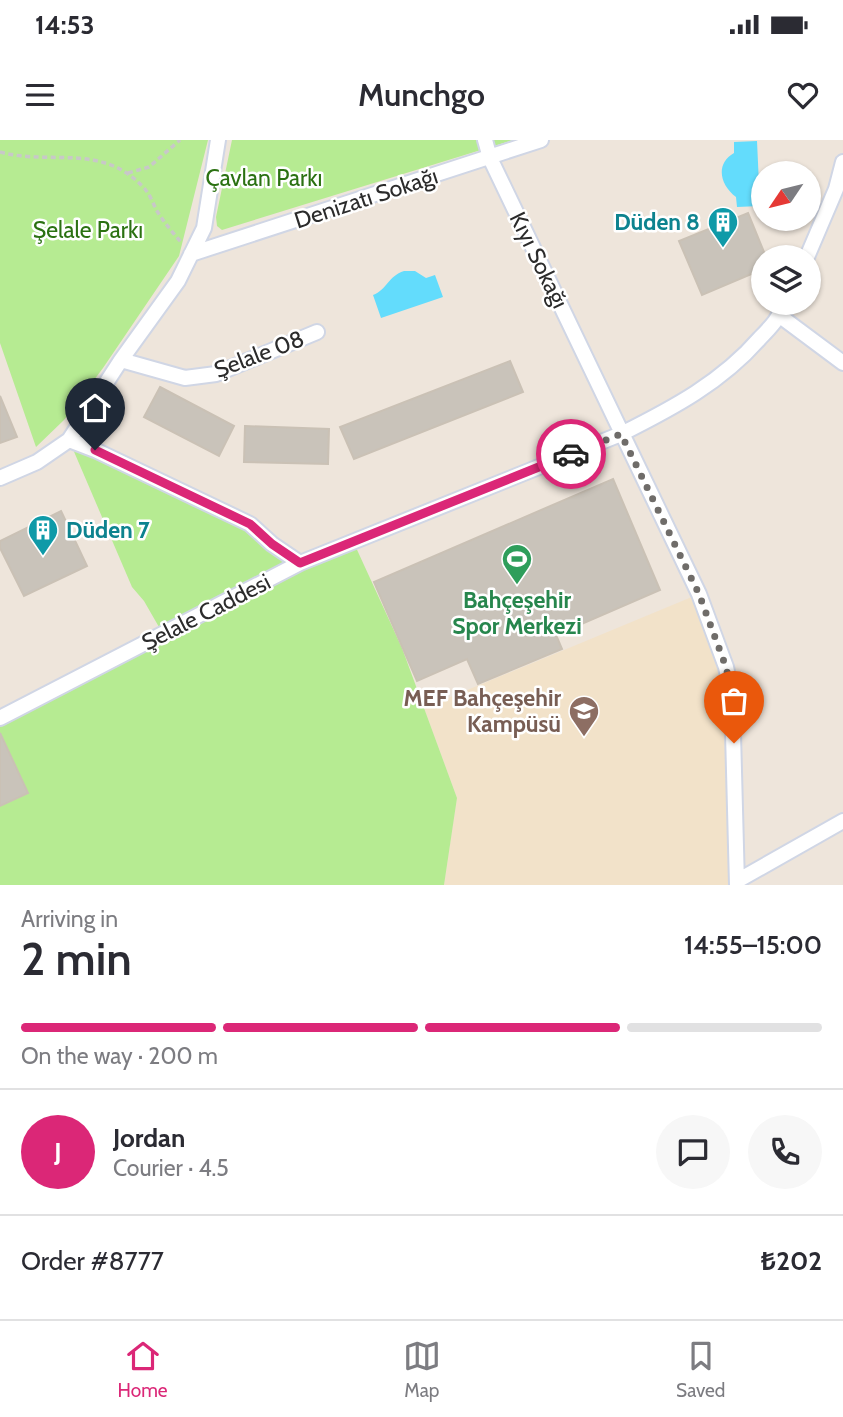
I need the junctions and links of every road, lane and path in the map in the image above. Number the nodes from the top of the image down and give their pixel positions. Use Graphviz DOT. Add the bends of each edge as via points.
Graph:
graph roads {
  1 [pos="180,140"];
  2 [pos="218,140"];
  3 [pos="485,140"];
  4 [pos="541,140"];
  5 [pos="0,152"];
  6 [pos="490,158"];
  7 [pos="843,162"];
  8 [pos="128,173"];
  9 [pos="812,245"];
  10 [pos="191,254"];
  11 [pos="778,315"];
  12 [pos="790,315"];
  13 [pos="317,332"];
  14 [pos="121,360"];
  15 [pos="843,363"];
  16 [pos="621,434"];
  17 [pos="69,440"];
  18 [pos="0,478"];
  19 [pos="300,563"];
  20 [pos="0,718"];
  21 [pos="843,821"];
  22 [pos="737,883"];
  1 -- 8 [label="path" via="149,167"];
  2 -- 10 [label="street" via="204,228"];
  3 -- 6 [label="street, Kıyı Sokağı"];
  4 -- 6 [label="street, Denizatı Sokağı"];
  5 -- 8 [label="path" via="32,158 92,159"];
  6 -- 10 [label="street, Denizatı Sokağı"];
  6 -- 16 [label="street, Kıyı Sokağı"];
  7 -- 9 [label="street"];
  8 -- 10 [label="path" via="146,189"];
  10 -- 14 [label="street" via="178,281"];
  11 -- 16 [label="street, Şelale Caddesi" via="741,359 698,393"];
  12 -- 15 [label="street"];
  13 -- 14 [label="street, Şelale 08" via="216,373 185,378"];
  14 -- 17 [label="street"];
  16 -- 19 [label="street, Şelale Caddesi"];
  16 -- 22 [label="street, Kıyı Sokağı" via="699,594 726,667 732,695"];
  17 -- 18 [label="street" via="37,462"];
  17 -- 19 [label="street" via="250,524"];
  19 -- 20 [label="street, Şelale Caddesi"];
  21 -- 22 [label="street"];
}
